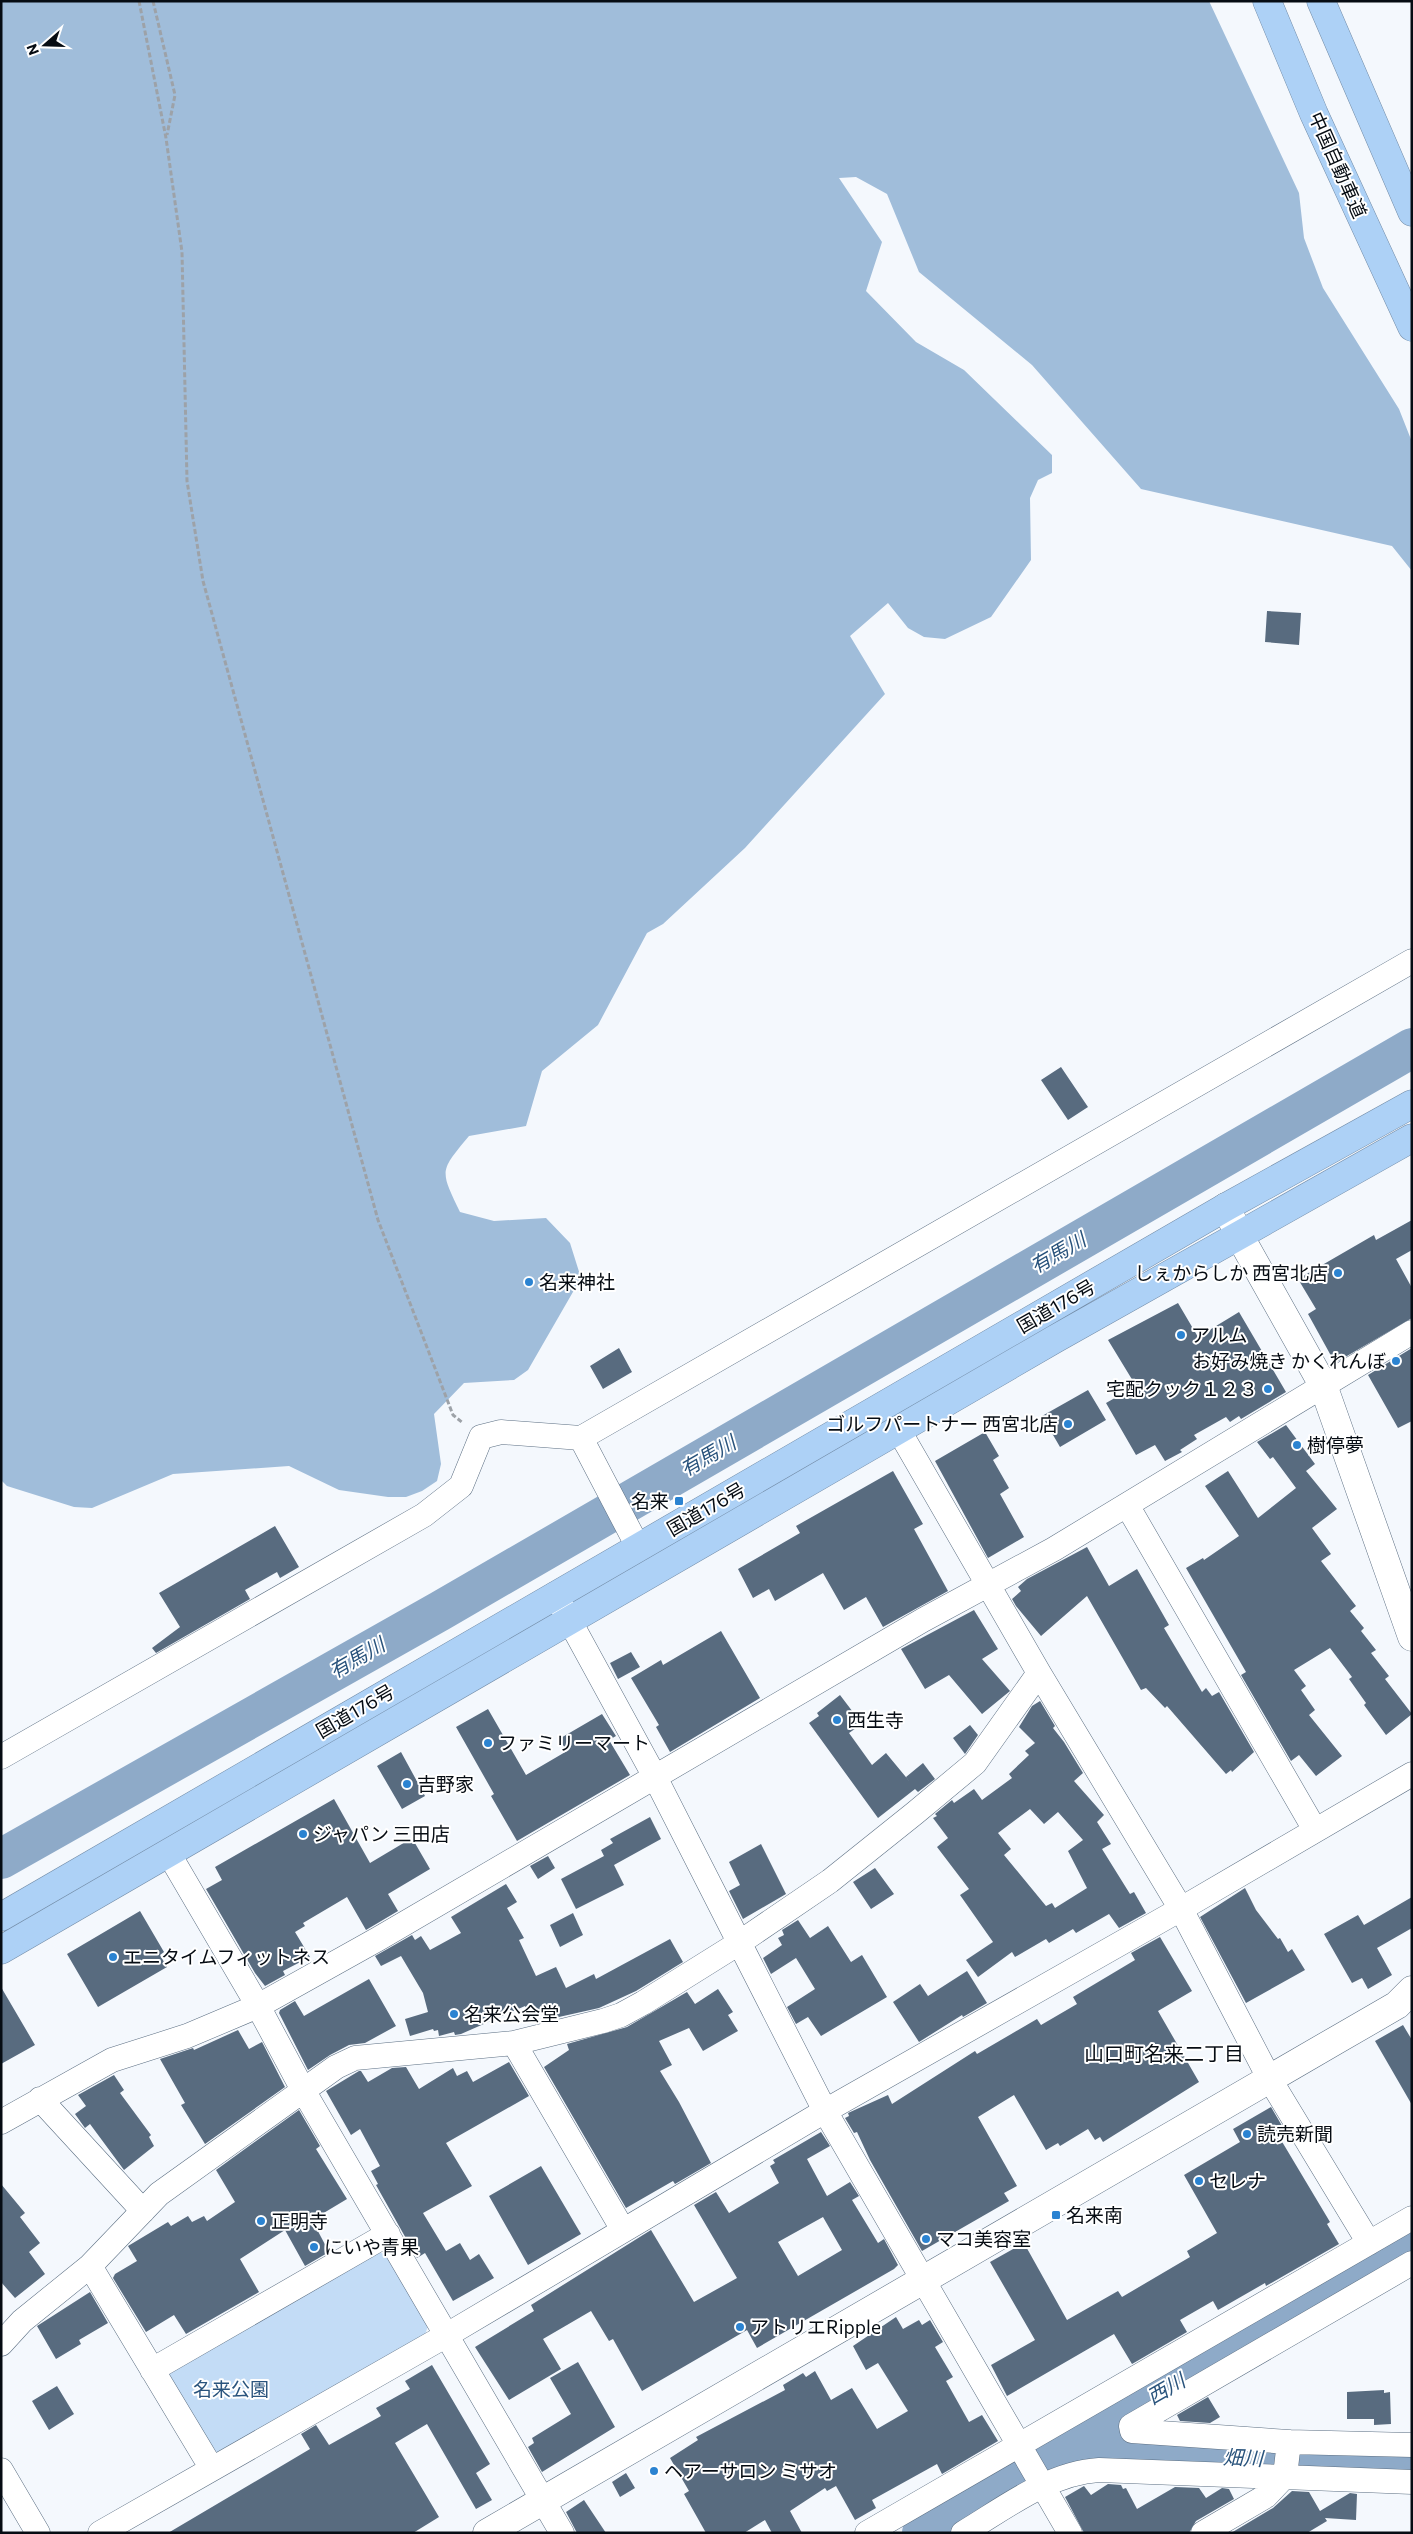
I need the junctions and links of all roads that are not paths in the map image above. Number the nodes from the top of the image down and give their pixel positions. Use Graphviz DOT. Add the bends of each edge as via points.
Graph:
graph roads {
  1 [pos="1266,1"];
  2 [pos="1321,1"];
  3 [pos="1412,212"];
  4 [pos="1412,327"];
  5 [pos="1412,961"];
  6 [pos="1412,1104"];
  7 [pos="1412,1138"];
  8 [pos="1226,1207"];
  9 [pos="1239,1235"];
  10 [pos="1412,1332"];
  11 [pos="1323,1385"];
  12 [pos="898,1429"];
  13 [pos="581,1438"];
  14 [pos="1127,1505"];
  15 [pos="633,1538"];
  16 [pos="989,1583"];
  17 [pos="555,1594"];
  18 [pos="569,1621"];
  19 [pos="1412,1637"];
  20 [pos="1039,1673"];
  21 [pos="1,1757"];
  22 [pos="1412,1774"];
  23 [pos="655,1777"];
  24 [pos="1315,1830"];
  25 [pos="169,1854"];
  26 [pos="1181,1909"];
  27 [pos="1,1917"];
  28 [pos="739,1943"];
  29 [pos="1,1950"];
  30 [pos="1412,1990"];
  31 [pos="258,2006"];
  32 [pos="514,2043"];
  33 [pos="1269,2078"];
  34 [pos="303,2090"];
  35 [pos="40,2099"];
  36 [pos="825,2111"];
  37 [pos="1,2122"];
  38 [pos="143,2212"];
  39 [pos="1412,2218"];
  40 [pos="623,2230"];
  41 [pos="388,2234"];
  42 [pos="1369,2243"];
  43 [pos="1412,2263"];
  44 [pos="90,2266"];
  45 [pos="924,2280"];
  46 [pos="447,2335"];
  47 [pos="1,2344"];
  48 [pos="152,2370"];
  49 [pos="1288,2444"];
  50 [pos="1412,2445"];
  51 [pos="1021,2447"];
  52 [pos="212,2469"];
  53 [pos="1,2470"];
  54 [pos="1285,2474"];
  55 [pos="1412,2482"];
  56 [pos="1042,2484"];
  57 [pos="543,2500"];
  58 [pos="38,2533"];
  59 [pos="100,2533"];
  60 [pos="487,2533"];
  61 [pos="562,2533"];
  62 [pos="866,2533"];
  63 [pos="963,2533"];
  64 [pos="1070,2533"];
  65 [pos="1202,2533"];
  1 -- 4 [label="highway, 中国自動車道"];
  2 -- 3 [label="highway"];
  5 -- 13 [label="street"];
  6 -- 8 [label="highway, 国道176号"];
  7 -- 9 [label="highway, 国道176号"];
  8 -- 9 [label="street"];
  8 -- 15 [label="highway, 国道176号"];
  9 -- 11 [label="street"];
  9 -- 12 [label="highway, 国道176号"];
  10 -- 11 [label="street"];
  11 -- 14 [label="street"];
  11 -- 19 [label="street"];
  12 -- 16 [label="street"];
  12 -- 18 [label="highway, 国道176号"];
  13 -- 15 [label="street"];
  13 -- 21 [label="street" via="501,1432 482,1437 461,1486 424,1515"];
  14 -- 16 [label="street"];
  14 -- 24 [label="street"];
  15 -- 17 [label="highway, 国道176号"];
  16 -- 20 [label="street"];
  16 -- 23 [label="street"];
  17 -- 18 [label="street"];
  17 -- 27 [label="highway, 国道176号"];
  18 -- 23 [label="street"];
  18 -- 25 [label="highway, 国道176号"];
  20 -- 26 [label="street"];
  20 -- 28 [label="street" via="975,1763 830,1881"];
  22 -- 24 [label="street"];
  23 -- 28 [label="street"];
  23 -- 31 [label="street"];
  24 -- 26 [label="street"];
  25 -- 29 [label="highway, 国道176号"];
  25 -- 31 [label="street"];
  26 -- 33 [label="street"];
  26 -- 36 [label="street"];
  28 -- 32 [label="street" via="621,2015"];
  28 -- 36 [label="street"];
  30 -- 33 [label="street" via="1396,2004"];
  31 -- 34 [label="street"];
  31 -- 35 [label="street" via="187,2036 112,2060"];
  32 -- 34 [label="street" via="355,2058"];
  32 -- 40 [label="street"];
  33 -- 42 [label="street"];
  33 -- 45 [label="street"];
  34 -- 38 [label="street" via="159,2194"];
  34 -- 41 [label="street"];
  35 -- 37 [label="street"];
  35 -- 38 [label="street"];
  36 -- 40 [label="street"];
  36 -- 45 [label="street"];
  38 -- 44 [label="street"];
  39 -- 42 [label="street"];
  40 -- 46 [label="street"];
  41 -- 46 [label="street"];
  41 -- 48 [label="street"];
  42 -- 51 [label="street"];
  43 -- 49 [label="street" via="1131,2426 1132,2431"];
  44 -- 47 [label="street" via="22,2320"];
  44 -- 48 [label="street"];
  45 -- 51 [label="street"];
  45 -- 57 [label="street"];
  46 -- 52 [label="street"];
  46 -- 57 [label="street"];
  48 -- 52 [label="street"];
  49 -- 50 [label="street"];
  49 -- 54 [label="street"];
  51 -- 56 [label="street"];
  51 -- 62 [label="street"];
  52 -- 59 [label="street"];
  53 -- 58 [label="street"];
  54 -- 55 [label="street"];
  54 -- 56 [label="street" via="1099,2470 1079,2471"];
  54 -- 65 [label="street" via="1266,2496"];
  56 -- 63 [label="street"];
  56 -- 64 [label="street"];
  57 -- 60 [label="street"];
  57 -- 61 [label="street"];
}
